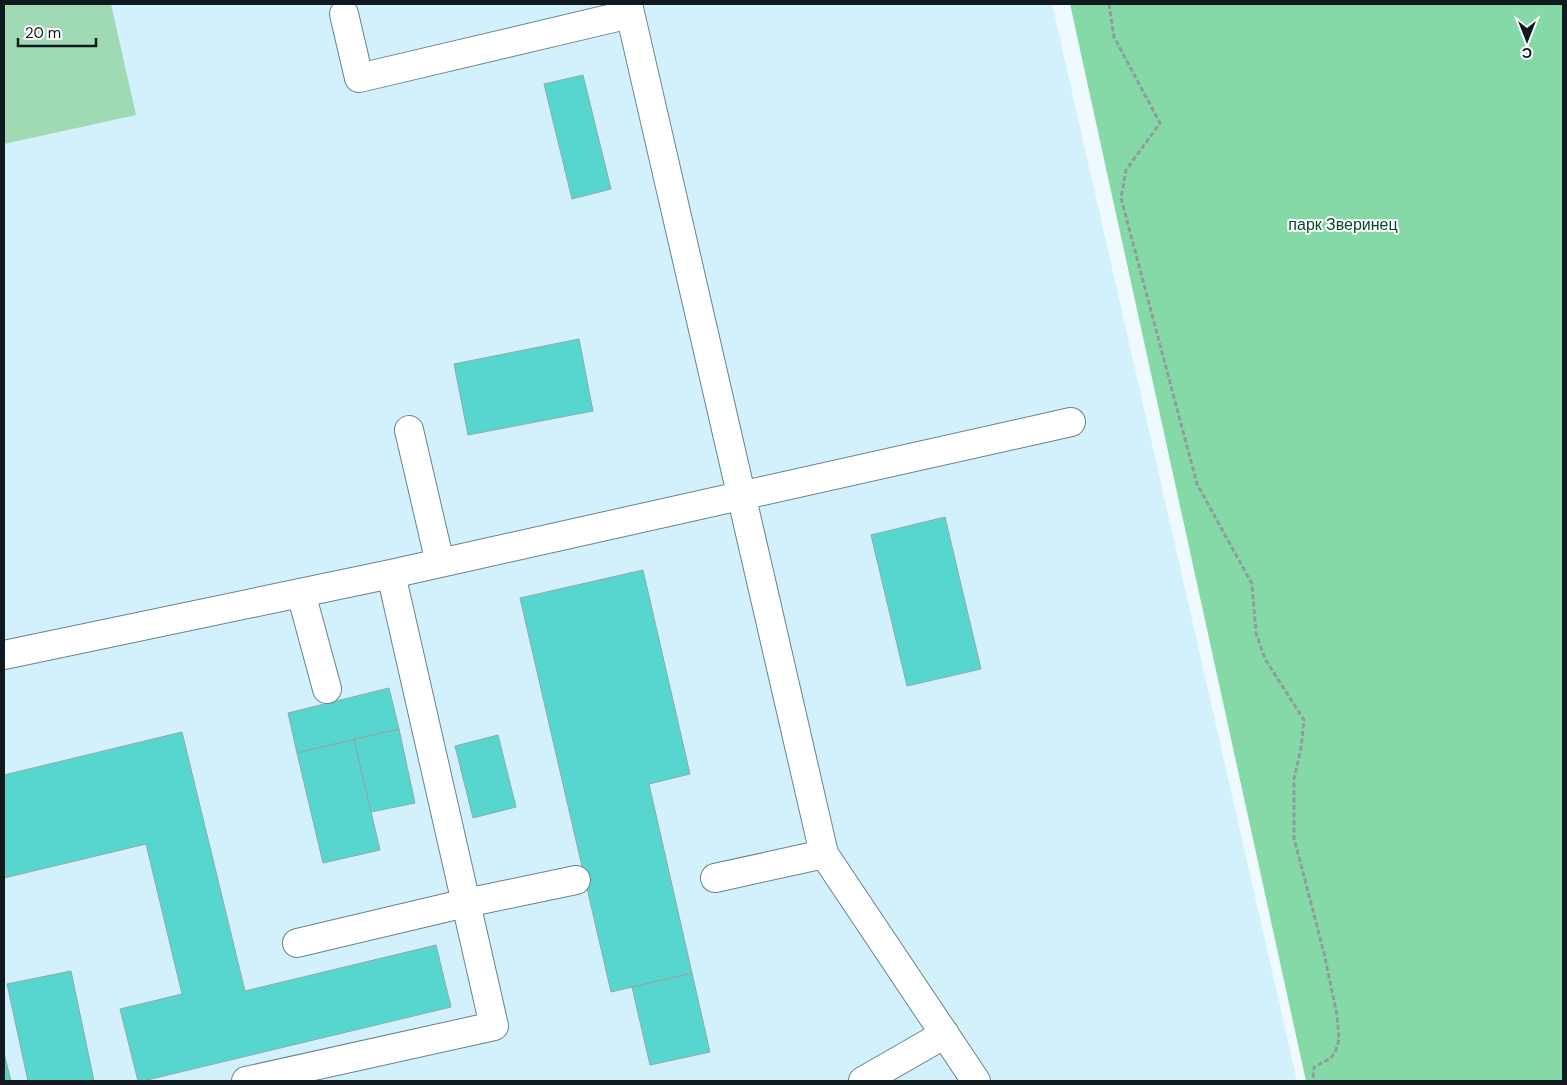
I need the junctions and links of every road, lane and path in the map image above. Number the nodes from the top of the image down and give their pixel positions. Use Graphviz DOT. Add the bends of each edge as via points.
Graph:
graph roads {
  1 [pos="1110,4"];
  2 [pos="629,9"];
  3 [pos="344,14"];
  4 [pos="1071,422"];
  5 [pos="409,430"];
  6 [pos="741,496"];
  7 [pos="440,563"];
  8 [pos="391,574"];
  9 [pos="301,593"];
  10 [pos="4,655"];
  11 [pos="327,689"];
  12 [pos="824,854"];
  13 [pos="715,878"];
  14 [pos="576,880"];
  15 [pos="466,903"];
  16 [pos="297,943"];
  17 [pos="945,1034"];
  18 [pos="246,1081"];
  19 [pos="863,1081"];
  20 [pos="976,1081"];
  21 [pos="1313,1081"];
  1 -- 21 [label="path" via="1114,37 1160,123 1126,170 1121,198 1197,484 1252,584 1256,633 1265,660 1304,720 1294,779 1294,838 1324,953 1340,1039 1331,1058 1314,1067"];
  2 -- 3 [label="lane" via="359,78"];
  2 -- 6 [label="lane"];
  4 -- 6 [label="lane"];
  5 -- 7 [label="lane"];
  6 -- 7 [label="lane"];
  6 -- 12 [label="lane"];
  7 -- 8 [label="lane"];
  8 -- 9 [label="lane"];
  8 -- 15 [label="lane"];
  9 -- 10 [label="lane"];
  9 -- 11 [label="lane"];
  12 -- 13 [label="lane"];
  12 -- 17 [label="lane"];
  14 -- 15 [label="lane"];
  15 -- 16 [label="lane"];
  15 -- 18 [label="lane" via="494,1026"];
  17 -- 19 [label="lane"];
  17 -- 20 [label="lane"];
}
